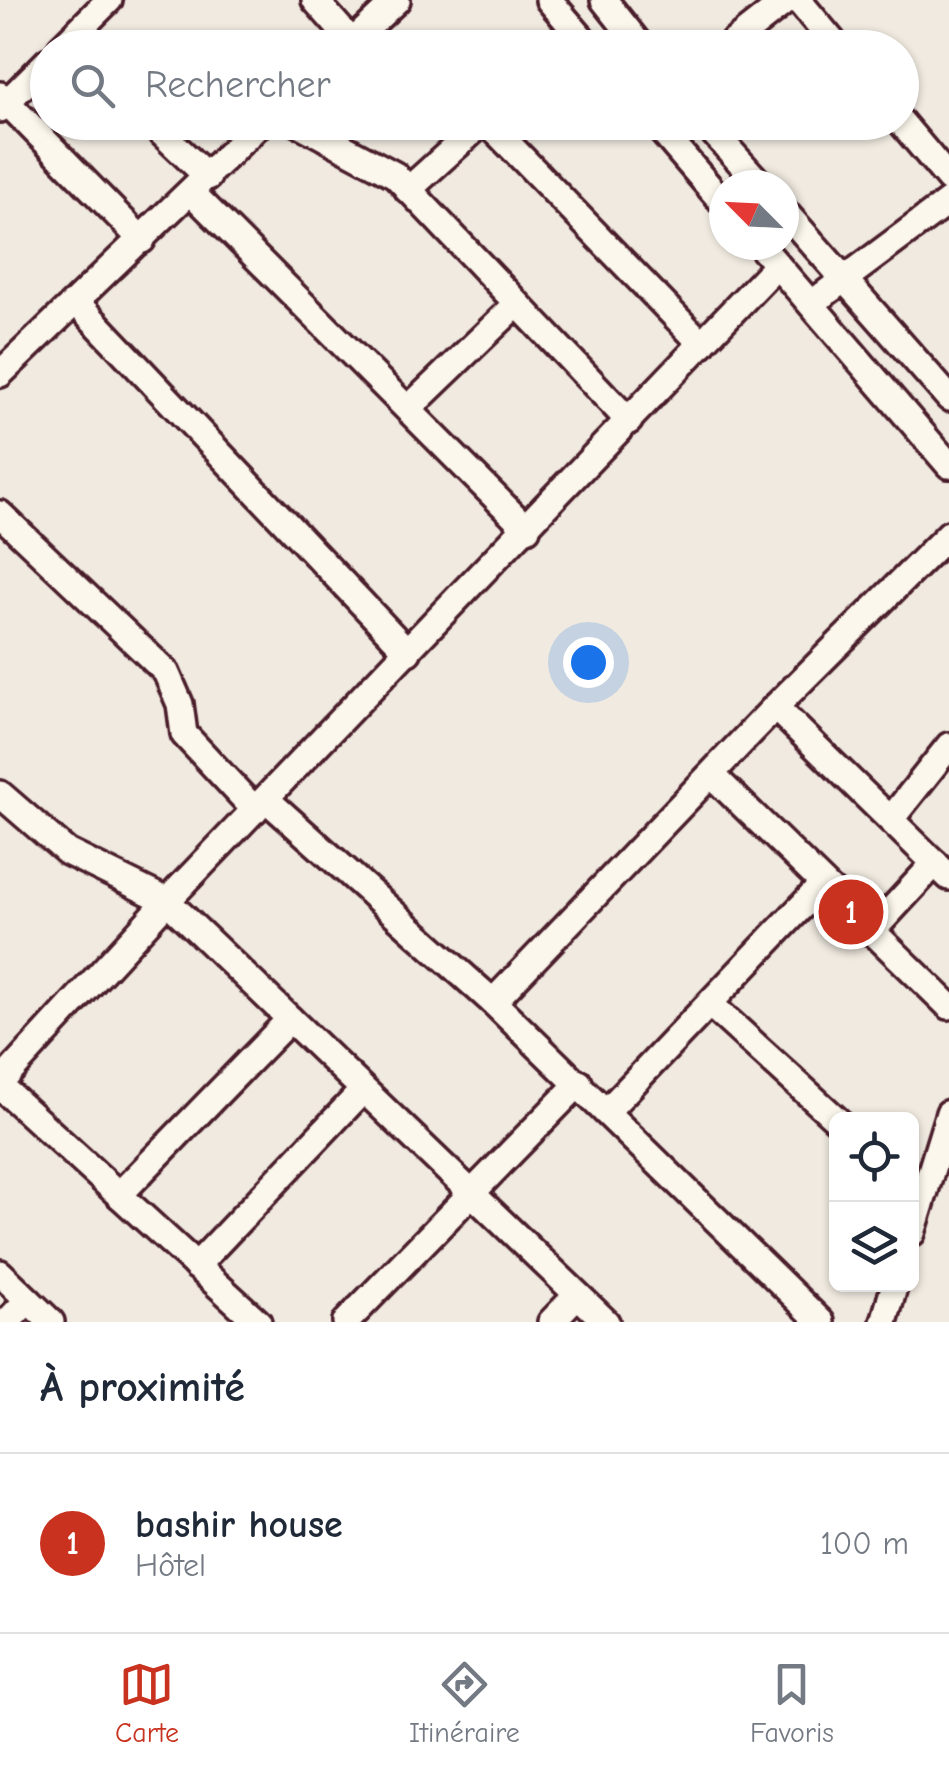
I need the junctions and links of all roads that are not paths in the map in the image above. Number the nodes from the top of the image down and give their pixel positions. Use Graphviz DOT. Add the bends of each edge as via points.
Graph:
graph roads {
  1 [pos="109,0"];
  2 [pos="316,0"];
  3 [pos="397,0"];
  4 [pos="549,0"];
  5 [pos="604,0"];
  6 [pos="787,0"];
  7 [pos="798,0"];
  8 [pos="80,30"];
  9 [pos="338,30"];
  10 [pos="365,30"];
  11 [pos="568,30"];
  12 [pos="628,30"];
  13 [pos="749,30"];
  14 [pos="823,30"];
  15 [pos="30,77"];
  16 [pos="2,102"];
  17 [pos="30,130"];
  18 [pos="41,140"];
  19 [pos="164,140"];
  20 [pos="244,140"];
  21 [pos="332,140"];
  22 [pos="465,140"];
  23 [pos="503,140"];
  24 [pos="672,140"];
  25 [pos="720,140"];
  26 [pos="916,140"];
  27 [pos="747,170"];
  28 [pos="949,179"];
  29 [pos="200,185"];
  30 [pos="709,186"];
  31 [pos="408,190"];
  32 [pos="949,201"];
  33 [pos="799,228"];
  34 [pos="142,240"];
  35 [pos="773,260"];
  36 [pos="777,265"];
  37 [pos="846,280"];
  38 [pos="76,302"];
  39 [pos="516,304"];
  40 [pos="811,304"];
  41 [pos="702,344"];
  42 [pos="0,374"];
  43 [pos="949,398"];
  44 [pos="408,409"];
  45 [pos="629,421"];
  46 [pos="949,465"];
  47 [pos="0,514"];
  48 [pos="528,528"];
  49 [pos="949,534"];
  50 [pos="408,652"];
  51 [pos="775,706"];
  52 [pos="949,746"];
  53 [pos="712,775"];
  54 [pos="0,794"];
  55 [pos="261,804"];
  56 [pos="891,819"];
  57 [pos="942,870"];
  58 [pos="822,885"];
  59 [pos="167,901"];
  60 [pos="872,932"];
  61 [pos="493,1002"];
  62 [pos="712,1006"];
  63 [pos="949,1006"];
  64 [pos="290,1019"];
  65 [pos="579,1083"];
  66 [pos="0,1084"];
  67 [pos="364,1090"];
  68 [pos="606,1112"];
  69 [pos="949,1112"];
  70 [pos="829,1113"];
  71 [pos="919,1188"];
  72 [pos="472,1194"];
  73 [pos="118,1195"];
  74 [pos="196,1266"];
  75 [pos="0,1273"];
  76 [pos="893,1292"];
  77 [pos="577,1295"];
  78 [pos="28,1300"];
  79 [pos="7,1322"];
  80 [pos="51,1322"];
  81 [pos="258,1322"];
  82 [pos="346,1322"];
  83 [pos="552,1322"];
  84 [pos="606,1322"];
  85 [pos="821,1322"];
  86 [pos="884,1322"];
  1 -- 8 [label="street"];
  2 -- 9 [label="street"];
  3 -- 10 [label="street"];
  4 -- 11 [label="street"];
  5 -- 12 [label="street"];
  6 -- 13 [label="street"];
  7 -- 14 [label="street"];
  15 -- 16 [label="street"];
  16 -- 17 [label="street"];
  18 -- 34 [label="street"];
  19 -- 29 [label="street"];
  20 -- 29 [label="street"];
  21 -- 31 [label="street" via="380,164"];
  22 -- 31 [label="street"];
  23 -- 41 [label="street"];
  24 -- 30 [label="street"];
  25 -- 27 [label="street"];
  26 -- 28 [label="street"];
  29 -- 34 [label="street"];
  29 -- 44 [label="street"];
  31 -- 39 [label="street"];
  32 -- 37 [label="street"];
  33 -- 37 [label="street"];
  34 -- 38 [label="street"];
  35 -- 36 [label="street"];
  36 -- 40 [label="street"];
  36 -- 41 [label="street"];
  37 -- 40 [label="street"];
  37 -- 43 [label="street"];
  38 -- 42 [label="street"];
  38 -- 50 [label="street"];
  39 -- 44 [label="street"];
  39 -- 45 [label="street"];
  40 -- 46 [label="street"];
  41 -- 45 [label="street"];
  44 -- 48 [label="street"];
  45 -- 48 [label="street"];
  47 -- 55 [label="street" via="166,672 184,734"];
  48 -- 50 [label="street"];
  49 -- 51 [label="street"];
  50 -- 55 [label="street"];
  51 -- 53 [label="street"];
  51 -- 56 [label="street"];
  52 -- 56 [label="street"];
  53 -- 58 [label="street"];
  53 -- 61 [label="street"];
  54 -- 59 [label="street" via="66,852"];
  55 -- 59 [label="street"];
  55 -- 61 [label="street"];
  56 -- 57 [label="street"];
  57 -- 60 [label="street"];
  58 -- 60 [label="street"];
  58 -- 62 [label="street"];
  59 -- 64 [label="street"];
  59 -- 66 [label="street"];
  60 -- 63 [label="street"];
  61 -- 65 [label="street"];
  62 -- 68 [label="street"];
  62 -- 70 [label="street"];
  64 -- 67 [label="street"];
  64 -- 73 [label="street"];
  65 -- 68 [label="street"];
  65 -- 72 [label="street"];
  66 -- 73 [label="street"];
  67 -- 72 [label="street"];
  67 -- 74 [label="street"];
  68 -- 85 [label="street"];
  69 -- 71 [label="street"];
  72 -- 77 [label="street"];
  72 -- 82 [label="street"];
  73 -- 74 [label="street"];
  74 -- 81 [label="street"];
  75 -- 78 [label="street"];
  76 -- 86 [label="street"];
  77 -- 83 [label="street"];
  77 -- 84 [label="street"];
  78 -- 79 [label="street"];
  78 -- 80 [label="street"];
}
